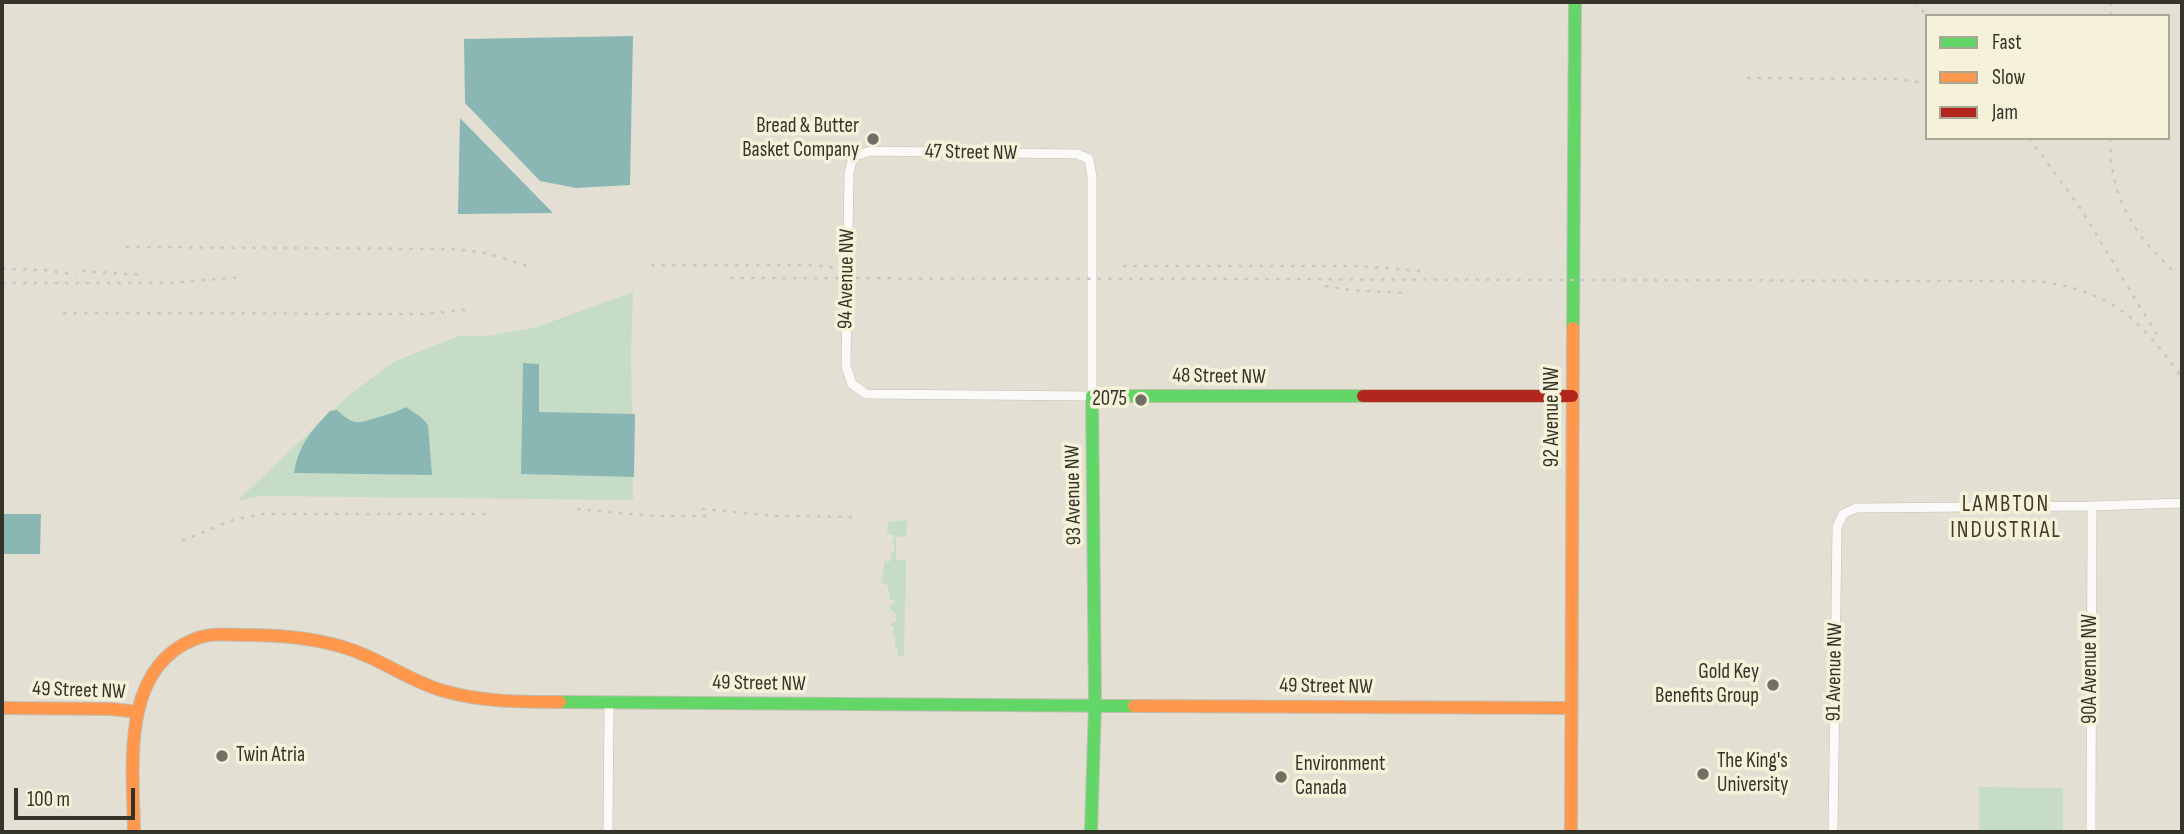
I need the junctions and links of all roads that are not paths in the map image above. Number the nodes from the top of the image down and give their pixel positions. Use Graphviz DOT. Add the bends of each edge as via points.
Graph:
graph roads {
  1 [pos="1574,2"];
  2 [pos="853,157"];
  3 [pos="1089,159"];
  4 [pos="866,394"];
  5 [pos="1092,396"];
  6 [pos="1572,396"];
  7 [pos="2182,503"];
  8 [pos="2092,506"];
  9 [pos="609,702"];
  10 [pos="1095,704"];
  11 [pos="2,708"];
  12 [pos="1571,708"];
  13 [pos="138,712"];
  14 [pos="134,832"];
  15 [pos="608,832"];
  16 [pos="1091,832"];
  17 [pos="1571,832"];
  18 [pos="1833,832"];
  19 [pos="2091,832"];
  1 -- 6 [label="street, 92 Avenue NW"];
  2 -- 3 [label="street, 47 Street NW" via="870,151 1077,154"];
  2 -- 4 [label="street, 94 Avenue NW" via="846,366 852,384"];
  3 -- 5 [label="street, 93 Avenue NW"];
  4 -- 5 [label="street, 48 Street NW"];
  5 -- 6 [label="street, 48 Street NW"];
  5 -- 10 [label="street, 93 Avenue NW"];
  6 -- 12 [label="street, 92 Avenue NW"];
  7 -- 8 [label="street"];
  8 -- 18 [label="street, 91 Avenue NW" via="1856,508 1843,514 1837,527"];
  8 -- 19 [label="street, 90A Avenue NW"];
  9 -- 10 [label="street, 49 Street NW"];
  9 -- 13 [label="street, 49 Street NW" via="482,699 436,689 356,650 328,642 221,635 185,643 162,659 145,683"];
  9 -- 15 [label="street"];
  10 -- 12 [label="street, 49 Street NW"];
  10 -- 16 [label="street, 93 Avenue NW"];
  11 -- 13 [label="street, 49 Street NW"];
  12 -- 17 [label="street, 92 Avenue NW"];
  13 -- 14 [label="street"];
}
